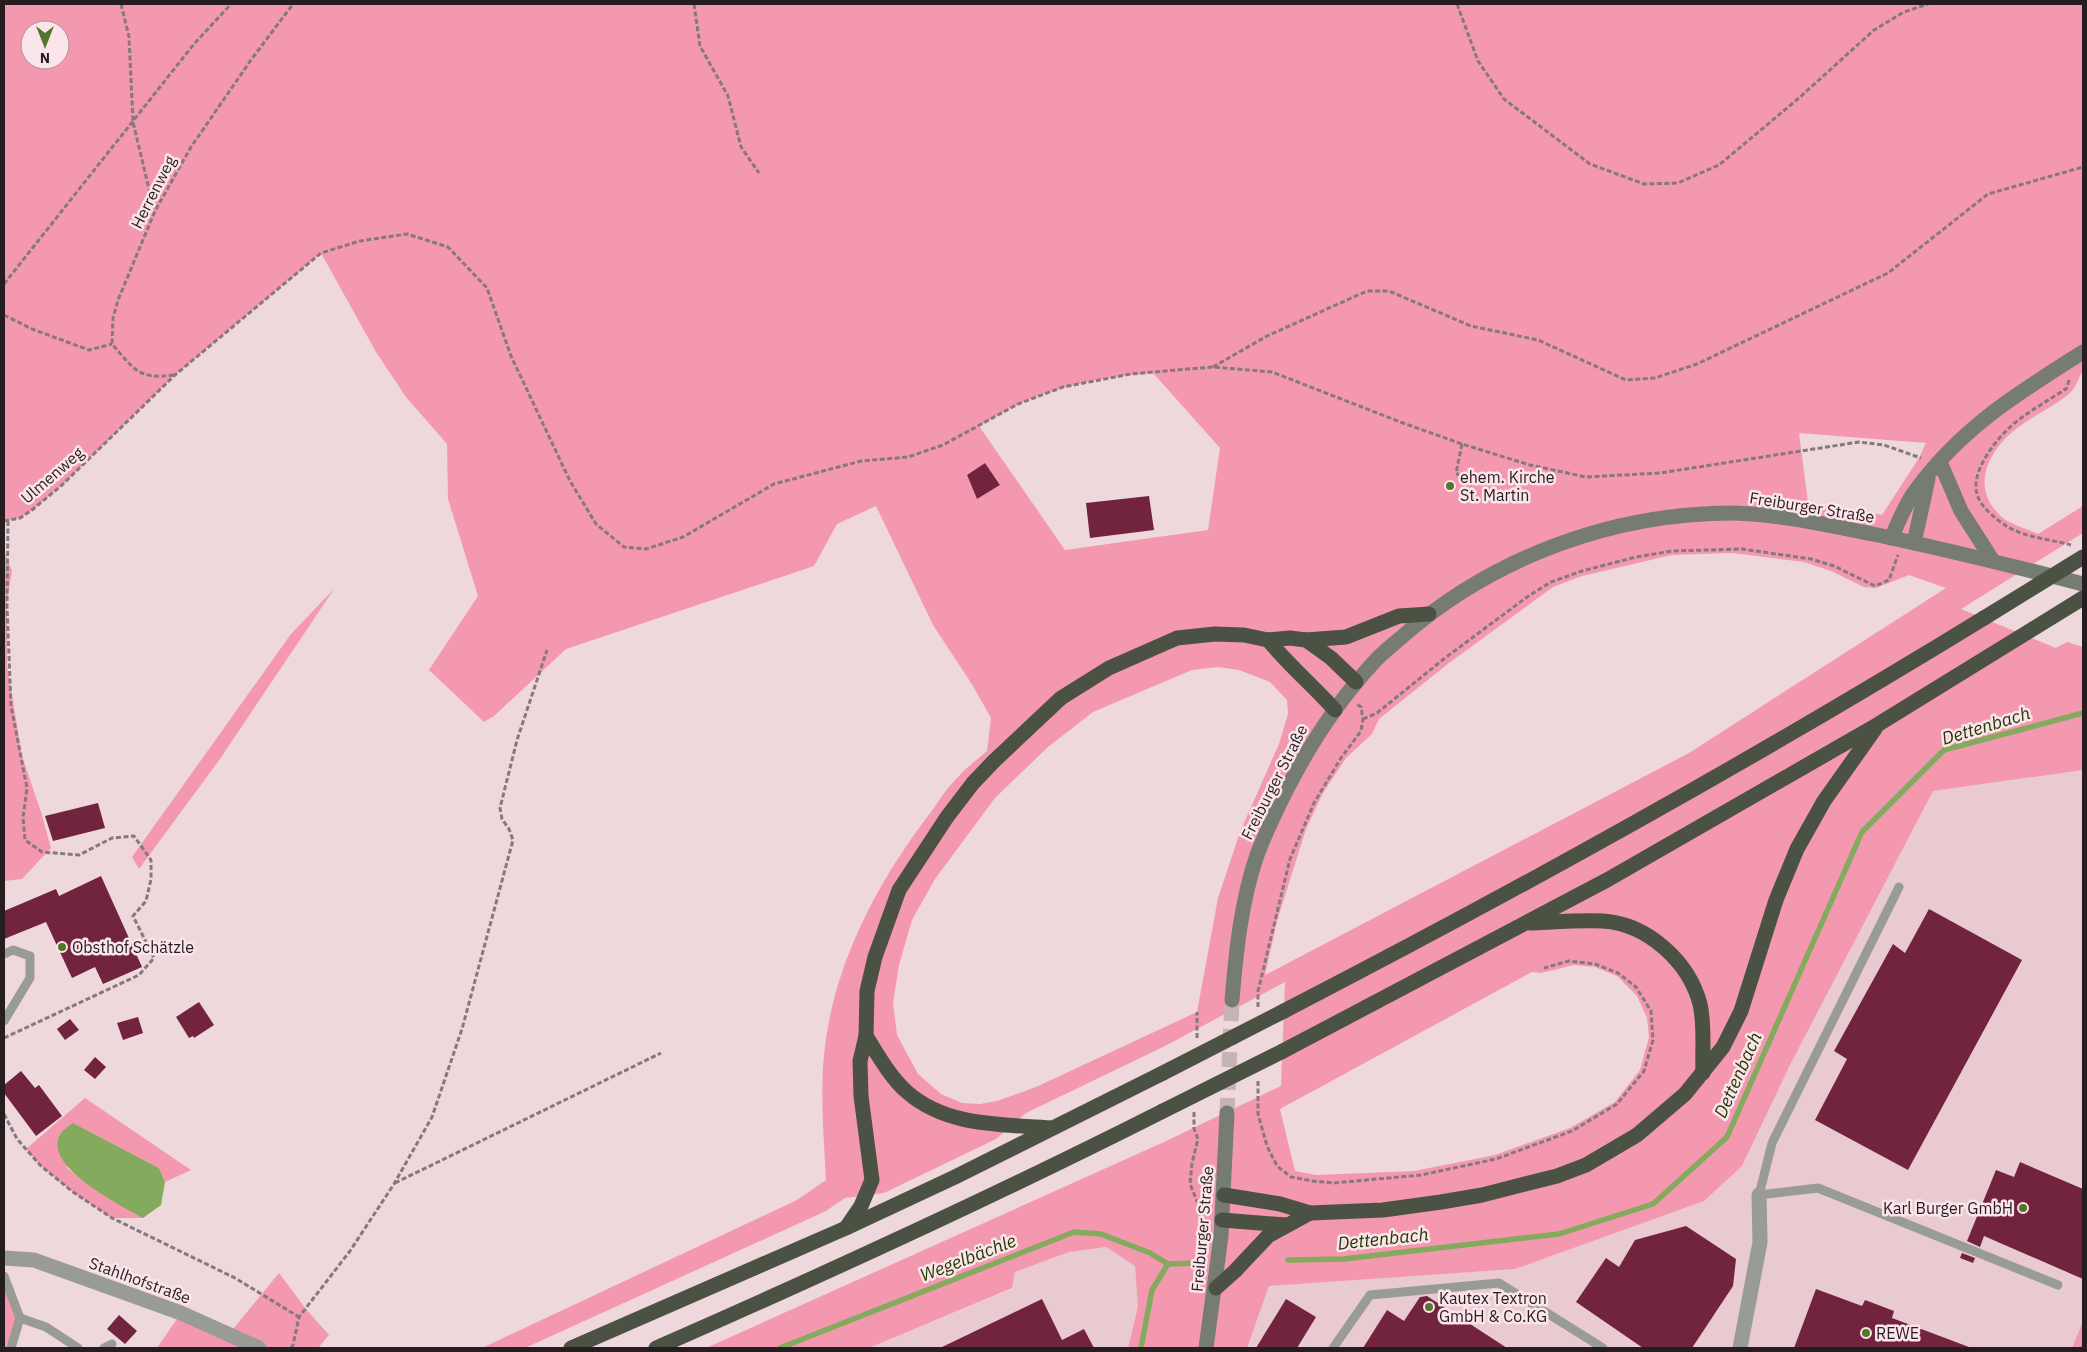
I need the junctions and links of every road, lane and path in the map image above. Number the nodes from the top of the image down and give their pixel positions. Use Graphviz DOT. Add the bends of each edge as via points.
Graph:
graph roads {
  1 [pos="122,4"];
  2 [pos="230,4"];
  3 [pos="293,4"];
  4 [pos="694,4"];
  5 [pos="1457,4"];
  6 [pos="1928,4"];
  7 [pos="133,122"];
  8 [pos="2083,167"];
  9 [pos="759,173"];
  10 [pos="155,211"];
  11 [pos="4,284"];
  12 [pos="4,315"];
  13 [pos="112,344"];
  14 [pos="2079,355"];
  15 [pos="1213,367"];
  16 [pos="175,375"];
  17 [pos="1462,444"];
  18 [pos="1940,462"];
  19 [pos="1929,475"];
  20 [pos="1474,487"];
  21 [pos="6,521"];
  22 [pos="1902,541"];
  23 [pos="2079,552"];
  24 [pos="1993,561"];
  25 [pos="2083,584"];
  26 [pos="2083,598"];
  27 [pos="1429,614"];
  28 [pos="1268,640"];
  29 [pos="1306,640"];
  30 [pos="547,650"];
  31 [pos="1352,688"];
  32 [pos="1335,710"];
  33 [pos="1363,719"];
  34 [pos="1877,725"];
  35 [pos="1899,886"];
  36 [pos="1526,923"];
  37 [pos="4,954"];
  38 [pos="1544,968"];
  39 [pos="1232,1000"];
  40 [pos="1258,1011"];
  41 [pos="4,1021"];
  42 [pos="866,1036"];
  43 [pos="4,1038"];
  44 [pos="661,1053"];
  45 [pos="1703,1073"];
  46 [pos="1258,1079"];
  47 [pos="1227,1113"];
  48 [pos="4,1114"];
  49 [pos="1052,1128"];
  50 [pos="1198,1139"];
  51 [pos="394,1184"];
  52 [pos="1224,1195"];
  53 [pos="1758,1195"];
  54 [pos="1310,1213"];
  55 [pos="1222,1220"];
  56 [pos="1286,1225"];
  57 [pos="846,1228"];
  58 [pos="4,1258"];
  59 [pos="4,1276"];
  60 [pos="2058,1285"];
  61 [pos="1216,1288"];
  62 [pos="299,1317"];
  63 [pos="20,1318"];
  64 [pos="11,1348"];
  65 [pos="78,1348"];
  66 [pos="260,1348"];
  67 [pos="291,1348"];
  68 [pos="571,1348"];
  69 [pos="656,1348"];
  70 [pos="1206,1348"];
  71 [pos="1333,1348"];
  72 [pos="1603,1348"];
  73 [pos="1740,1348"];
  1 -- 7 [label="path" via="129,37"];
  2 -- 7 [label="path"];
  3 -- 10 [label="path, Herrenweg" via="191,147"];
  4 -- 9 [label="path" via="700,46 728,96 742,147"];
  5 -- 6 [label="path" via="1478,61 1504,99 1590,164 1644,184 1678,183 1719,165 1874,30 1904,12"];
  7 -- 10 [label="path"];
  7 -- 11 [label="path"];
  8 -- 15 [label="path" via="1988,194 1888,273 1697,364 1655,378 1626,380 1538,340 1471,326 1389,291 1367,291 1267,336"];
  10 -- 13 [label="path, Herrenweg" via="118,300 113,318"];
  12 -- 13 [label="path" via="88,350"];
  13 -- 16 [label="path" via="135,371 156,378"];
  14 -- 18 [label="main road" via="1975,426"];
  14 -- 23 [label="path" via="2067,388 2008,428 1988,451 1978,474 1977,494 1992,516 2010,528"];
  15 -- 16 [label="path, Ulmenweg" via="1131,374 1063,388 1018,404 943,445 908,457 861,461 774,484 683,537 646,549 624,547 596,524 570,482 512,356 487,288 448,246 407,234 360,241 321,253"];
  15 -- 17 [label="path, Ulmenweg" via="1272,372"];
  16 -- 21 [label="path, Ulmenweg" via="62,485 20,518"];
  17 -- 18 [label="path, Ulmenweg" via="1530,465 1586,477 1660,473 1859,442 1884,445"];
  17 -- 20 [label="path" via="1456,473"];
  18 -- 19 [label="main road"];
  18 -- 24 [label="main road" via="1961,511"];
  19 -- 22 [label="main road"];
  19 -- 22 [label="main road" via="1913,494"];
  21 -- 43 [label="path" via="11,706 27,788 23,818 25,840 42,852 79,856 112,838 134,836 151,860 146,901 133,916 154,958 139,975"];
  22 -- 24 [label="main road, Freiburger Straße"];
  22 -- 27 [label="main road, Freiburger Straße" via="1761,514 1697,515 1652,521 1601,531 1528,555"];
  22 -- 33 [label="path" via="1890,580 1875,586 1811,559 1742,549 1672,551 1582,571 1551,582 1527,597 1378,713"];
  23 -- 49 [label="highway, bridge" via="1984,618 1731,769 1545,873 1284,1011"];
  24 -- 25 [label="main road, Freiburger Straße"];
  26 -- 34 [label="highway"];
  27 -- 29 [label="highway" via="1399,616 1346,637"];
  27 -- 31 [label="main road, Freiburger Straße" via="1376,660"];
  28 -- 29 [label="highway"];
  28 -- 32 [label="highway"];
  28 -- 42 [label="highway" via="1215,634 1177,638 1109,668 1061,698 1020,736 973,783 899,890 875,957 867,991"];
  29 -- 31 [label="highway" via="1331,658"];
  30 -- 51 [label="path" via="517,740 500,808 513,840 462,1029 432,1117"];
  31 -- 32 [label="main road, Freiburger Straße"];
  31 -- 33 [label="path"];
  32 -- 39 [label="main road, Freiburger Straße" via="1297,769 1257,856 1241,918"];
  33 -- 40 [label="path" via="1361,731 1340,758 1314,803 1290,859 1258,991"];
  34 -- 36 [label="highway"];
  34 -- 45 [label="highway" via="1824,801 1798,849 1776,900 1741,1011 1723,1047"];
  35 -- 53 [label="lane" via="1772,1143"];
  36 -- 45 [label="highway" via="1604,921 1642,933 1659,943 1686,972 1696,992 1702,1023"];
  36 -- 69 [label="highway, bridge" via="1283,1051 1041,1172"];
  37 -- 41 [label="lane" via="13,950 30,956 30,978"];
  38 -- 46 [label="path" via="1569,961 1595,964 1618,973 1636,987 1651,1011 1653,1040 1644,1071 1617,1104 1572,1131 1496,1159 1421,1175 1334,1183 1312,1181 1291,1177 1277,1166 1267,1146 1258,1114"];
  42 -- 49 [label="highway" via="907,1092 946,1116 971,1122"];
  42 -- 57 [label="highway" via="860,1061 861,1096 872,1180 861,1206"];
  44 -- 51 [label="path"];
  45 -- 54 [label="highway" via="1670,1108 1637,1135 1586,1165 1557,1176 1441,1202 1383,1210"];
  47 -- 52 [label="main road, Freiburger Straße"];
  48 -- 62 [label="path" via="17,1139 41,1166 73,1192 112,1218 235,1278"];
  49 -- 57 [label="highway"];
  50 -- 55 [label="path" via="1190,1184 1197,1200"];
  51 -- 62 [label="path" via="350,1251"];
  52 -- 54 [label="highway" via="1280,1204"];
  52 -- 55 [label="main road, Freiburger Straße"];
  53 -- 60 [label="lane" via="1818,1188"];
  53 -- 73 [label="street" via="1760,1242"];
  54 -- 56 [label="highway"];
  55 -- 56 [label="highway"];
  55 -- 61 [label="main road, Freiburger Straße"];
  56 -- 61 [label="highway" via="1268,1236"];
  57 -- 68 [label="highway"];
  58 -- 66 [label="street, Stahlhofstraße" via="34,1260 181,1313"];
  59 -- 63 [label="lane"];
  61 -- 70 [label="main road, Freiburger Straße"];
  62 -- 67 [label="path"];
  63 -- 64 [label="lane"];
  63 -- 65 [label="lane" via="46,1327"];
  71 -- 72 [label="lane" via="1370,1295 1499,1283"];
}
